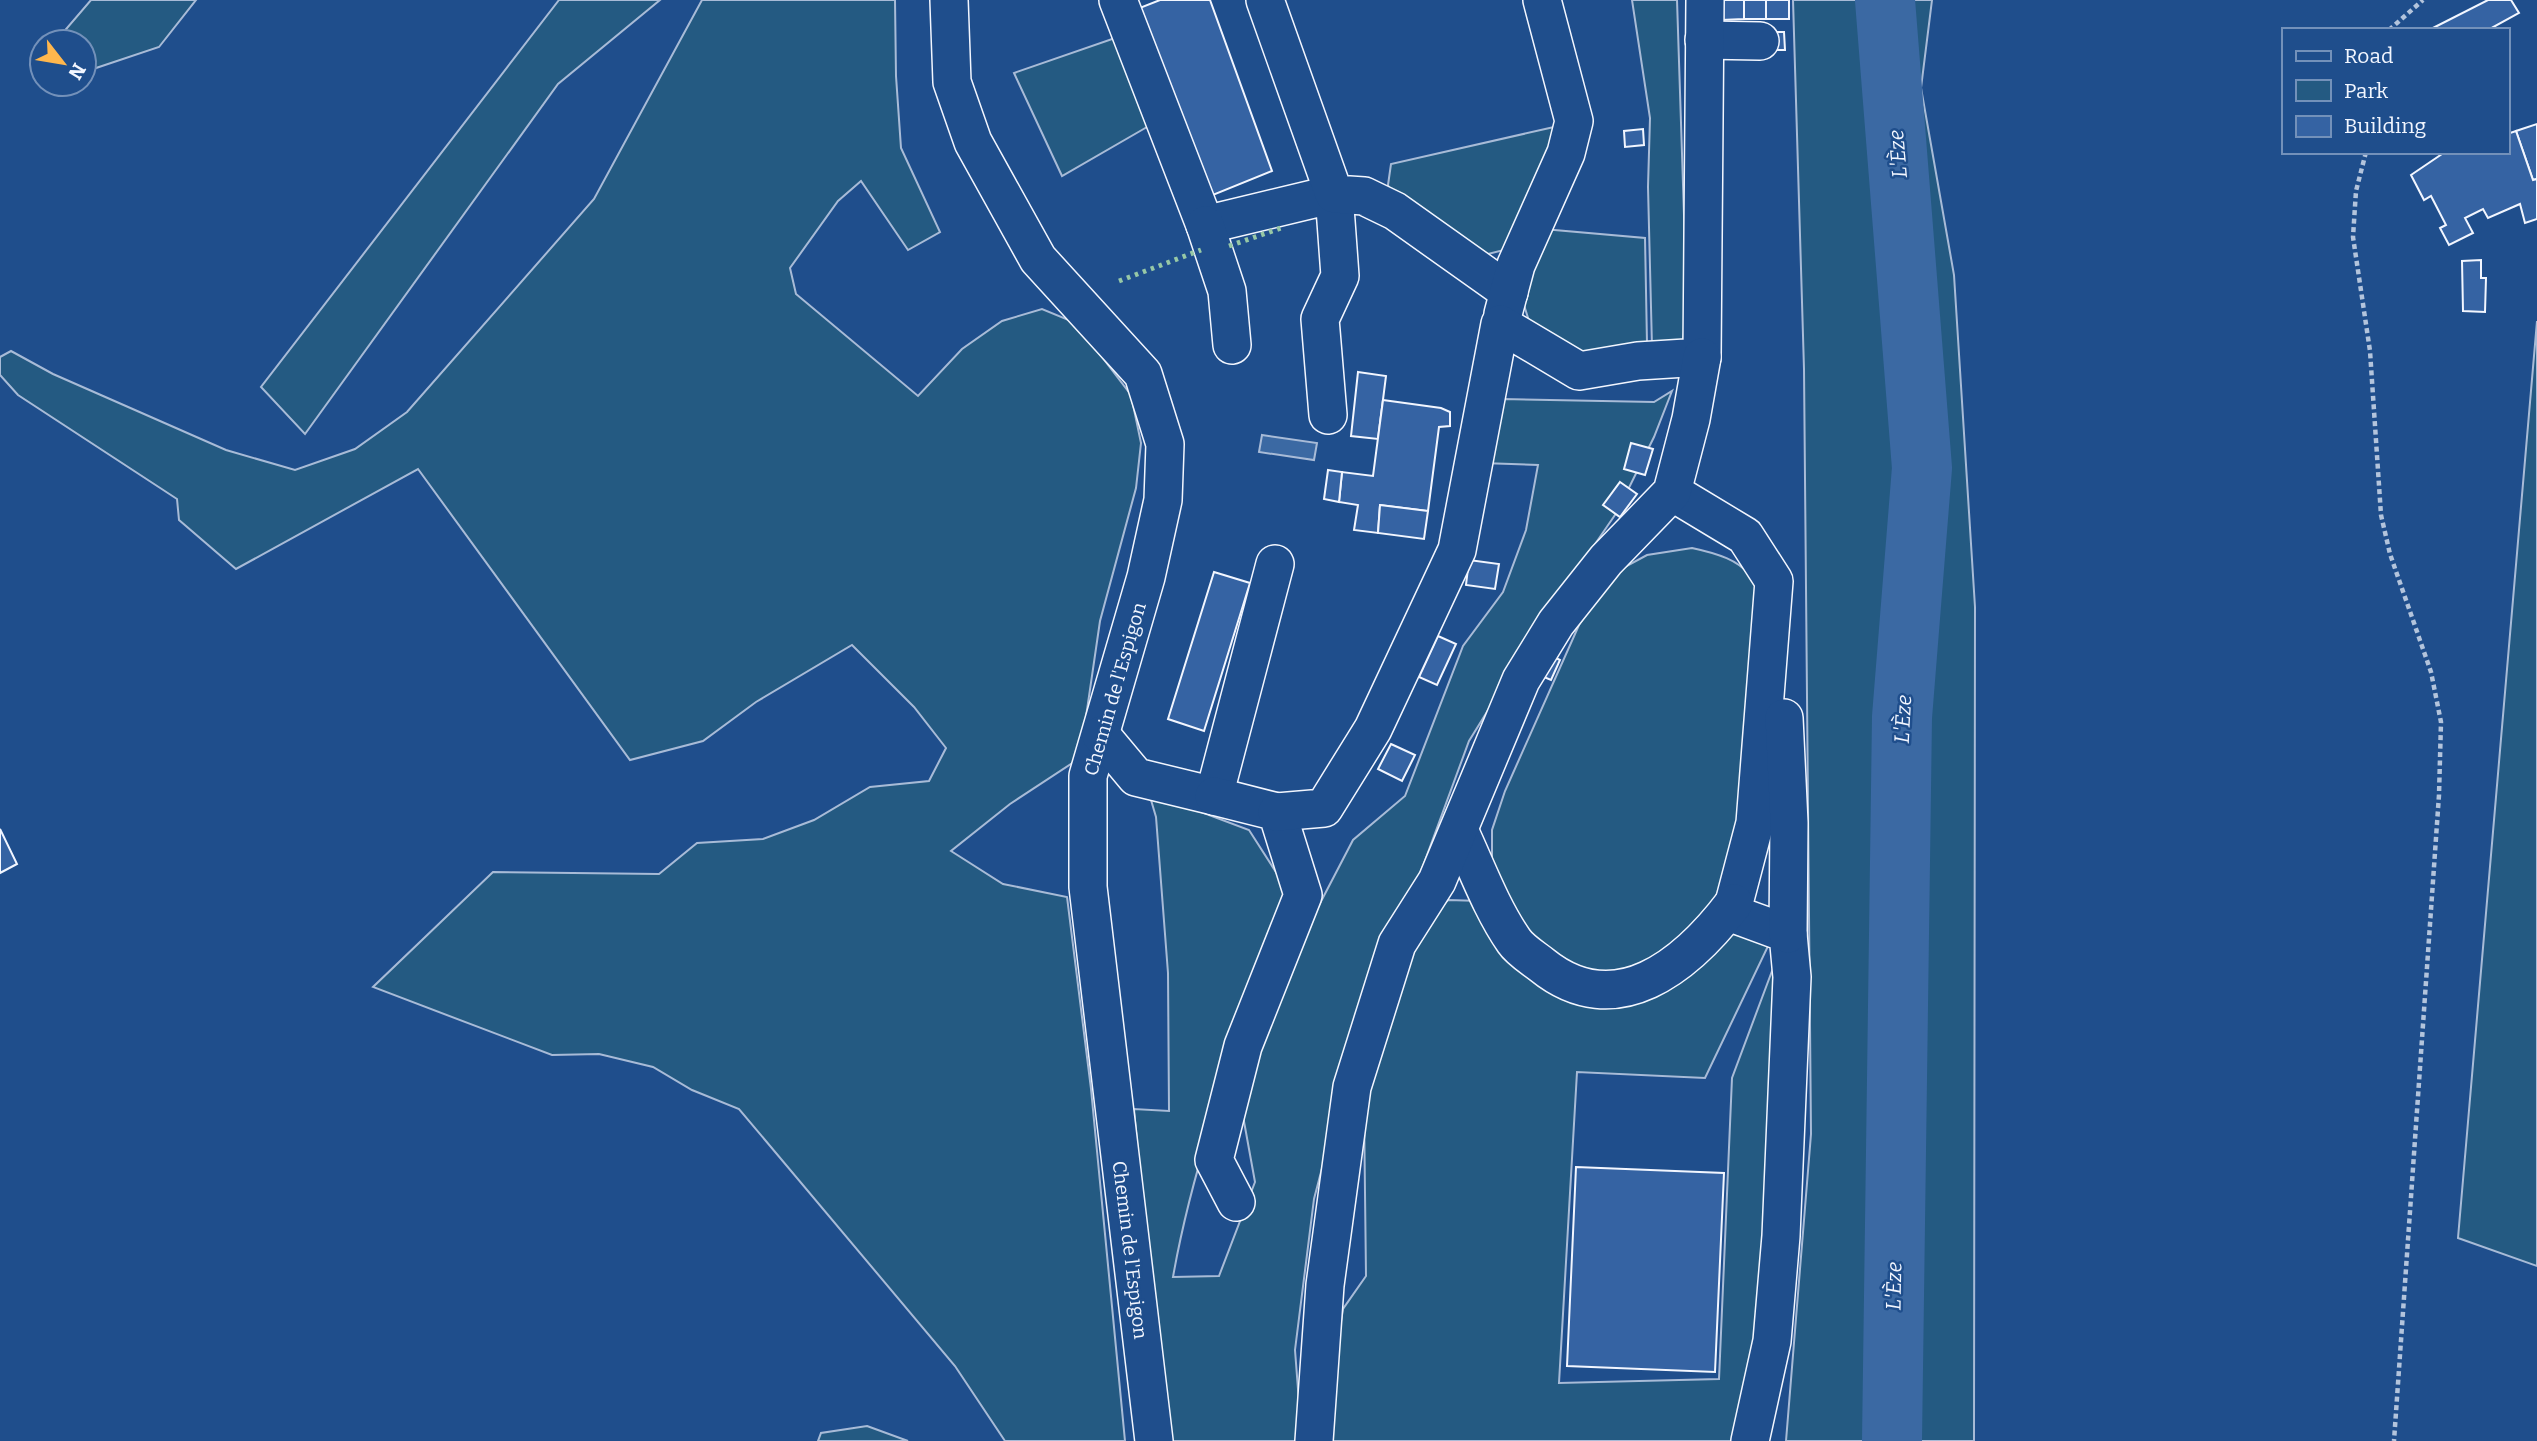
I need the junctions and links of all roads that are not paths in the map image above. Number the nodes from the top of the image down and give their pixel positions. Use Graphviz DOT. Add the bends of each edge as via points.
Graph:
graph roads {
  1 [pos="950,0"];
  2 [pos="1118,0"];
  3 [pos="1265,0"];
  4 [pos="1542,0"];
  5 [pos="1705,0"];
  6 [pos="1704,40"];
  7 [pos="1760,41"];
  8 [pos="1334,194"];
  9 [pos="1205,225"];
  10 [pos="1505,308"];
  11 [pos="1232,345"];
  12 [pos="1702,357"];
  13 [pos="1328,415"];
  14 [pos="1672,492"];
  15 [pos="1275,564"];
  16 [pos="1771,620"];
  17 [pos="1101,735"];
  18 [pos="1214,796"];
  19 [pos="1276,812"];
  20 [pos="1459,830"];
  21 [pos="1734,903"];
  22 [pos="1788,934"];
  23 [pos="1236,1202"];
  24 [pos="1154,1441"];
  25 [pos="1314,1441"];
  26 [pos="1750,1441"];
  1 -- 17 [label="street, Chemin de l'Espigon" via="952,82 973,142 1038,259 1143,374 1165,443 1163,500"];
  2 -- 9 [label="street"];
  3 -- 8 [label="street"];
  4 -- 10 [label="street" via="1574,121 1566,153 1516,265"];
  5 -- 6 [label="street"];
  6 -- 7 [label="street"];
  6 -- 12 [label="street"];
  8 -- 9 [label="street"];
  8 -- 10 [label="street" via="1364,196 1395,211"];
  8 -- 13 [label="street" via="1340,276 1320,319"];
  9 -- 11 [label="street" via="1227,291"];
  10 -- 12 [label="street" via="1579,371"];
  10 -- 19 [label="street" via="1457,550 1373,729 1324,808"];
  12 -- 14 [label="street"];
  14 -- 16 [label="street" via="1745,536 1773,581"];
  14 -- 20 [label="street" via="1606,560 1556,623 1521,680"];
  15 -- 18 [label="street"];
  16 -- 21 [label="street" via="1755,822"];
  16 -- 22 [label="street" via="1781,656 1789,823"];
  17 -- 18 [label="street" via="1136,777"];
  17 -- 24 [label="street, Chemin de l'Espigon" via="1088,776 1088,887"];
  18 -- 19 [label="street"];
  19 -- 23 [label="street" via="1303,895 1243,1046 1214,1160"];
  20 -- 21 [label="street" via="1514,943 1557,977 1598,992 1636,986 1682,960"];
  20 -- 25 [label="street" via="1437,881 1397,944 1352,1087 1325,1285"];
  21 -- 22 [label="street" via="1739,916"];
  22 -- 26 [label="street" via="1792,977 1781,1236 1772,1341"];
}
